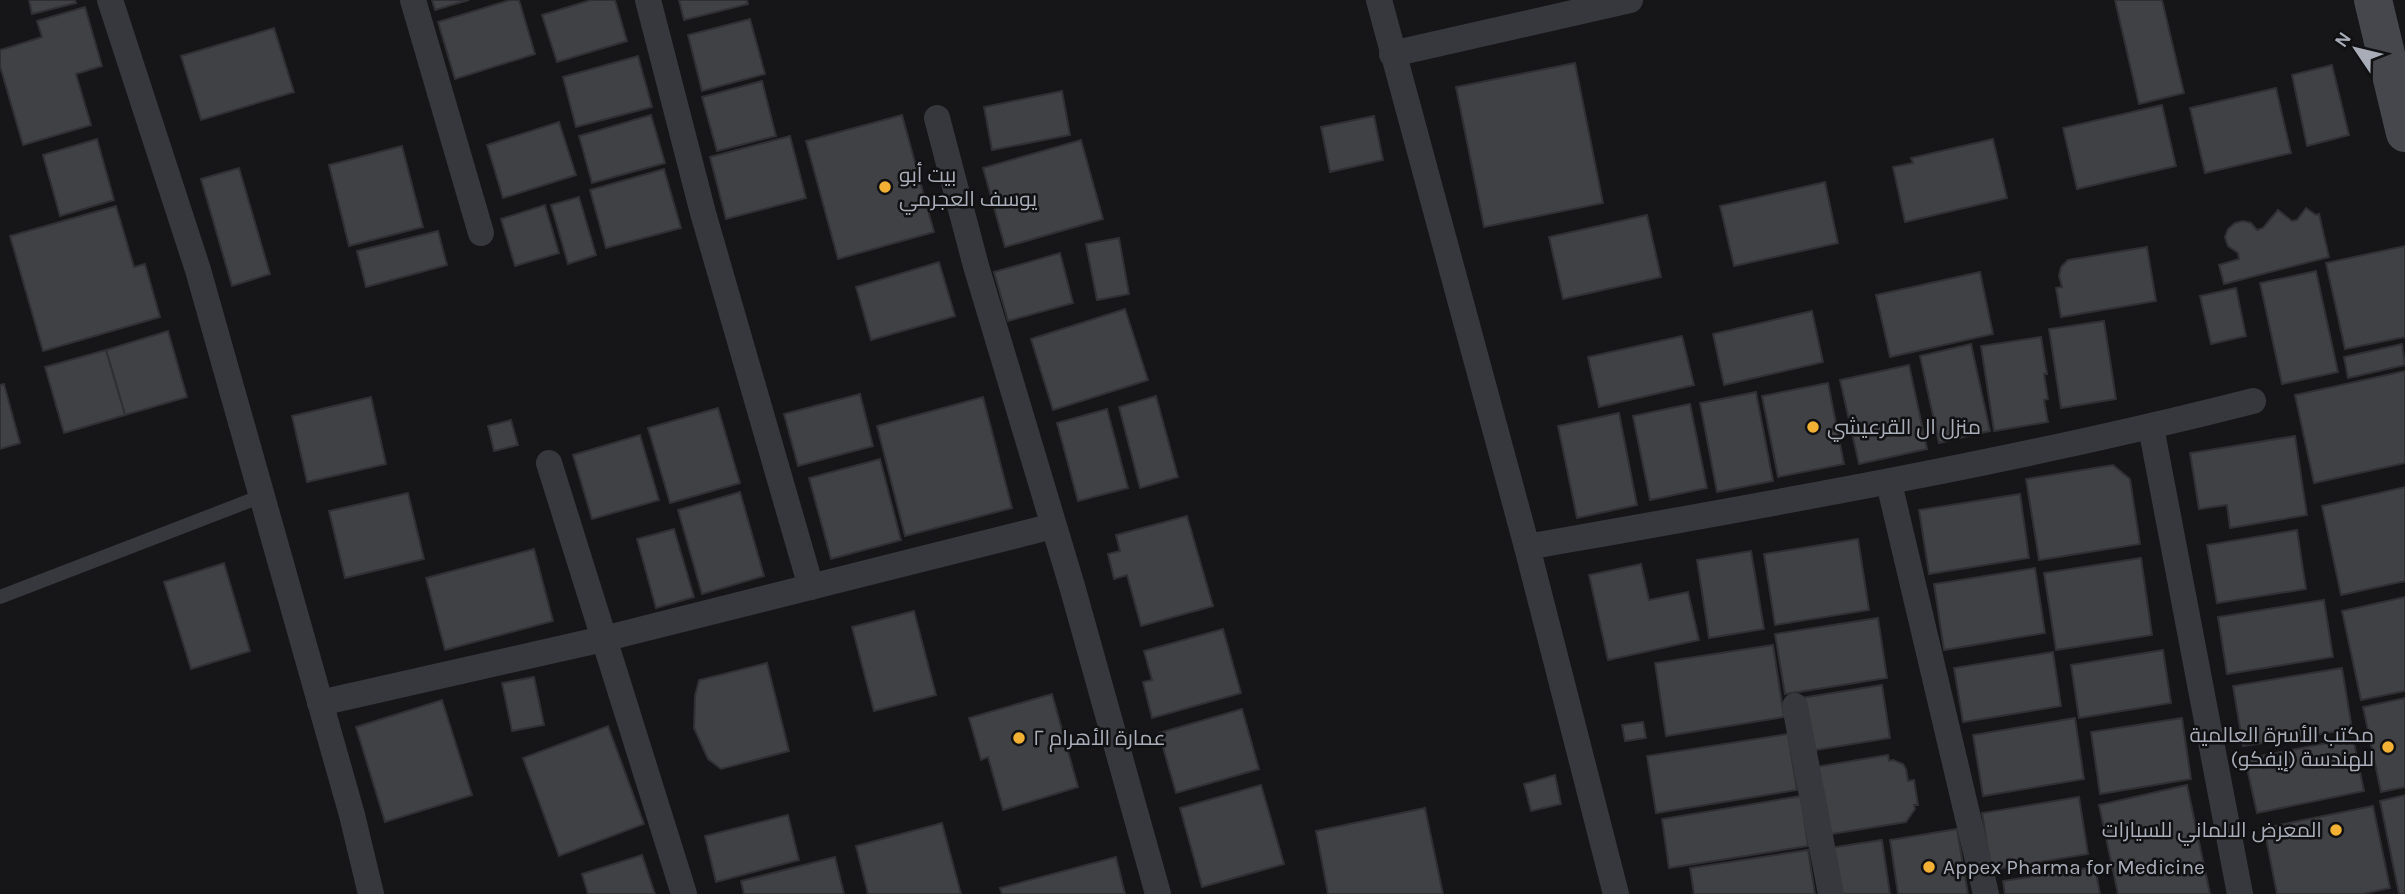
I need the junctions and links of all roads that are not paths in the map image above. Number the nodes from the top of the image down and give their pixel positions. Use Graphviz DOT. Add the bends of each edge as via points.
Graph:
graph roads {
  1 [pos="110,0"];
  2 [pos="413,0"];
  3 [pos="648,0"];
  4 [pos="1379,0"];
  5 [pos="1630,0"];
  6 [pos="2373,0"];
  7 [pos="1392,54"];
  8 [pos="937,118"];
  9 [pos="2405,133"];
  10 [pos="481,233"];
  11 [pos="2253,401"];
  12 [pos="2151,427"];
  13 [pos="549,463"];
  14 [pos="1889,483"];
  15 [pos="262,496"];
  16 [pos="1054,526"];
  17 [pos="1527,547"];
  18 [pos="811,587"];
  19 [pos="0,597"];
  20 [pos="603,639"];
  21 [pos="320,703"];
  22 [pos="1795,706"];
  23 [pos="371,894"];
  24 [pos="684,894"];
  25 [pos="1158,894"];
  26 [pos="1616,894"];
  27 [pos="1830,894"];
  28 [pos="1986,894"];
  29 [pos="2240,894"];
  1 -- 15 [label="street" via="198,270"];
  2 -- 10 [label="street"];
  3 -- 18 [label="street" via="702,213"];
  4 -- 7 [label="street"];
  5 -- 7 [label="street"];
  6 -- 9 [label="main road"];
  7 -- 17 [label="street"];
  8 -- 16 [label="street"];
  11 -- 12 [label="street"];
  12 -- 14 [label="street"];
  12 -- 29 [label="street"];
  13 -- 20 [label="street"];
  14 -- 17 [label="street"];
  14 -- 28 [label="street"];
  15 -- 19 [label="lane"];
  15 -- 21 [label="street"];
  16 -- 18 [label="street"];
  16 -- 25 [label="street"];
  17 -- 26 [label="street"];
  18 -- 20 [label="street"];
  20 -- 21 [label="street"];
  20 -- 24 [label="street"];
  21 -- 23 [label="street"];
  22 -- 27 [label="street"];
}
